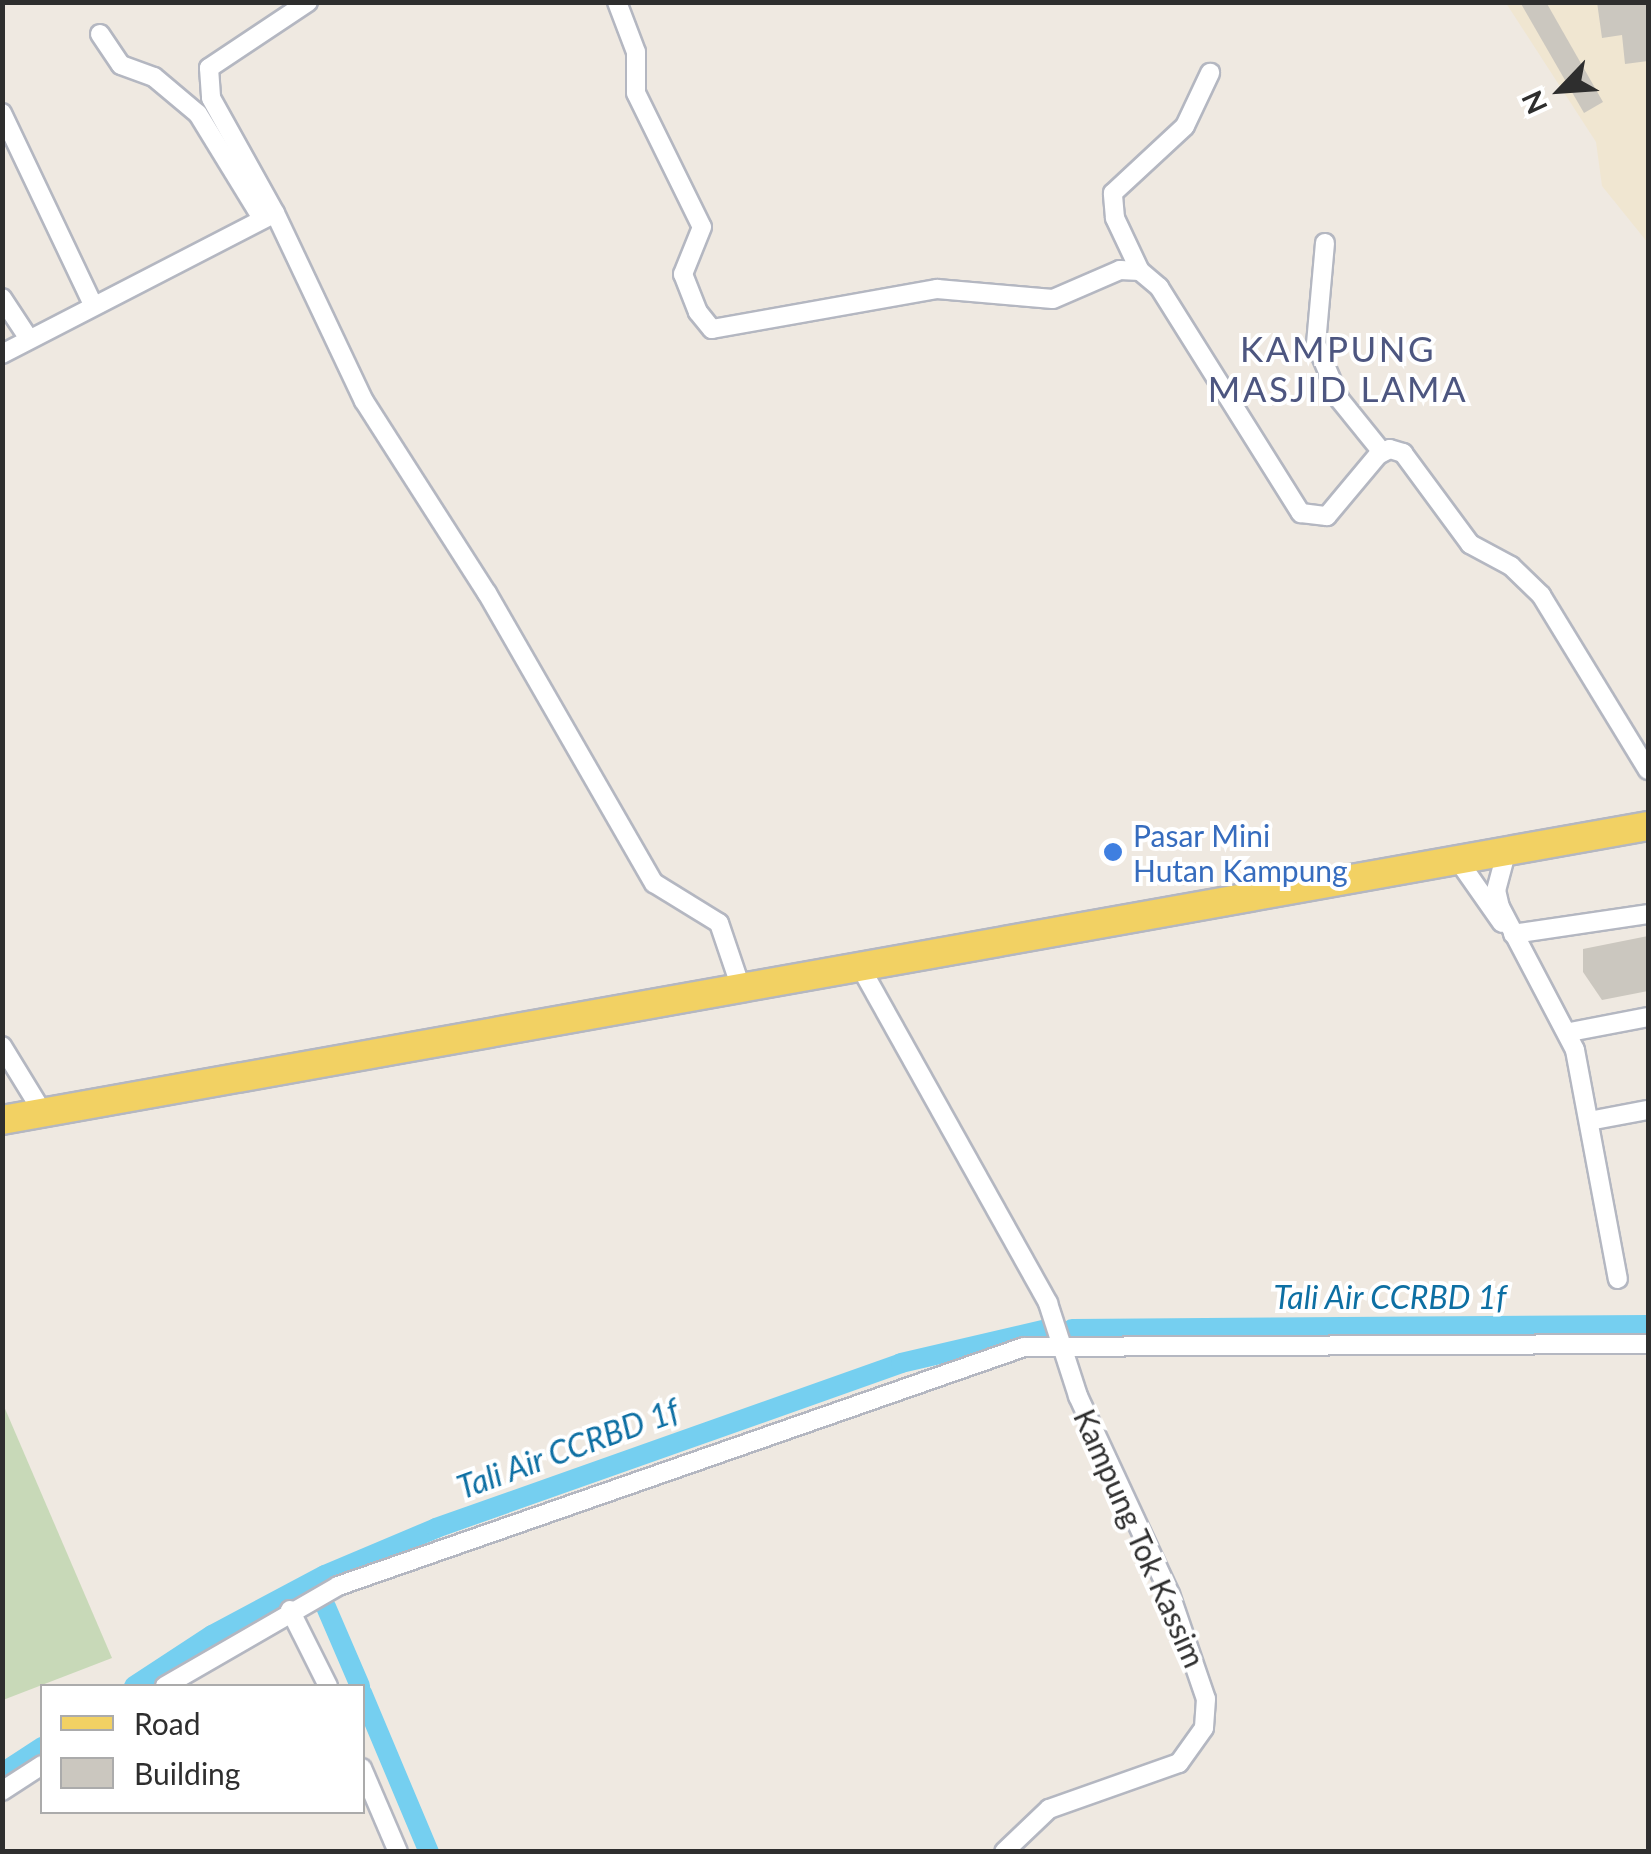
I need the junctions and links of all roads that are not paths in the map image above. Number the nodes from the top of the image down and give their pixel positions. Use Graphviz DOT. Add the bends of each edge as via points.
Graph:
graph roads {
  1 [pos="308,2"];
  2 [pos="617,2"];
  3 [pos="100,34"];
  4 [pos="1210,73"];
  5 [pos="2,113"];
  6 [pos="268,215"];
  7 [pos="1325,242"];
  8 [pos="1140,270"];
  9 [pos="2,298"];
  10 [pos="93,305"];
  11 [pos="29,339"];
  12 [pos="2,354"];
  13 [pos="1382,452"];
  14 [pos="1648,770"];
  15 [pos="1648,826"];
  16 [pos="1505,856"];
  17 [pos="1460,863"];
  18 [pos="1648,914"];
  19 [pos="1514,934"];
  20 [pos="861,968"];
  21 [pos="742,990"];
  22 [pos="1648,1018"];
  23 [pos="1570,1032"];
  24 [pos="2,1046"];
  25 [pos="1648,1110"];
  26 [pos="43,1112"];
  27 [pos="2,1120"];
  28 [pos="1589,1121"];
  29 [pos="1618,1279"];
  30 [pos="1648,1344"];
  31 [pos="1062,1346"];
  32 [pos="290,1610"];
  33 [pos="168,1684"];
  34 [pos="327,1684"];
  35 [pos="40,1766"];
  36 [pos="365,1775"];
  37 [pos="2,1791"];
  38 [pos="398,1852"];
  39 [pos="1004,1852"];
  1 -- 6 [label="street" via="218,60 205,76"];
  2 -- 8 [label="street" via="636,52 636,93 702,227 683,274 712,328 937,289 1053,298 1120,270"];
  3 -- 6 [label="street" via="121,65 154,77 198,114"];
  4 -- 8 [label="street" via="1184,126 1113,192 1115,218"];
  5 -- 10 [label="street"];
  6 -- 10 [label="street"];
  6 -- 21 [label="street" via="364,401 510,632 595,788 660,890 719,923"];
  7 -- 13 [label="street" via="1316,344 1340,400"];
  8 -- 13 [label="street" via="1159,287 1301,514 1326,516"];
  9 -- 11 [label="street"];
  10 -- 11 [label="street"];
  11 -- 12 [label="street"];
  13 -- 14 [label="street" via="1396,450 1412,460 1470,544 1511,566 1541,595"];
  15 -- 16 [label="main road"];
  16 -- 17 [label="main road"];
  16 -- 19 [label="street" via="1496,890"];
  17 -- 19 [label="street" via="1488,910"];
  17 -- 20 [label="main road"];
  18 -- 19 [label="street"];
  19 -- 23 [label="street" via="1534,980"];
  20 -- 21 [label="main road"];
  20 -- 31 [label="street, Kampung Tok Kassim" via="1038,1281"];
  21 -- 26 [label="main road"];
  22 -- 23 [label="street"];
  23 -- 28 [label="street"];
  24 -- 26 [label="street"];
  25 -- 28 [label="street"];
  26 -- 27 [label="main road"];
  28 -- 29 [label="street"];
  30 -- 31 [label="street"];
  31 -- 32 [label="street" via="1024,1347 971,1364 404,1560"];
  31 -- 39 [label="street, Kampung Tok Kassim" via="1078,1396 1187,1634 1206,1699 1206,1723 1178,1763 1049,1809"];
  32 -- 33 [label="street"];
  32 -- 34 [label="street"];
  35 -- 37 [label="street"];
  36 -- 38 [label="street"];
}
